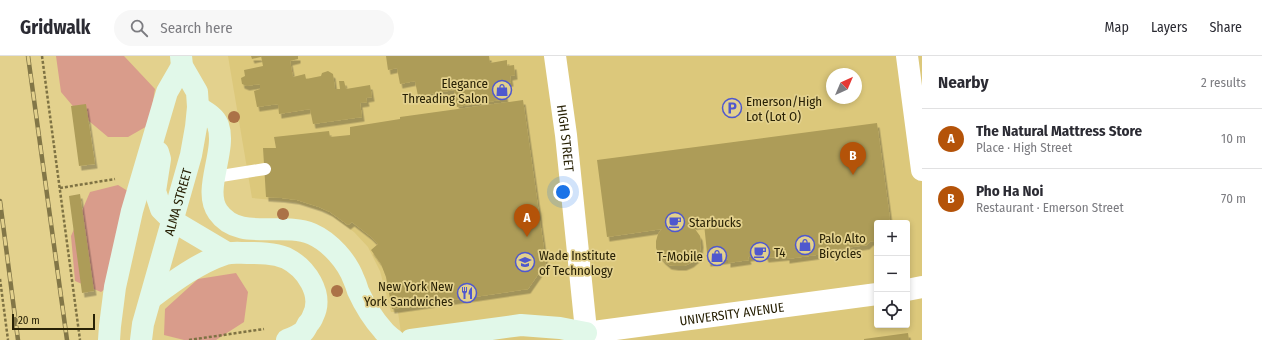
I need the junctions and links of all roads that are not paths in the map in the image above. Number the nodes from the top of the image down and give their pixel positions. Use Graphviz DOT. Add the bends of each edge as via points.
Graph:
graph roads {
  1 [pos="555,56"];
  2 [pos="907,56"];
  3 [pos="181,61"];
  4 [pos="198,107"];
  5 [pos="152,139"];
  6 [pos="265,169"];
  7 [pos="922,170"];
  8 [pos="215,177"];
  9 [pos="173,221"];
  10 [pos="227,253"];
  11 [pos="922,287"];
  12 [pos="910,289"];
  13 [pos="874,294"];
  14 [pos="152,298"];
  15 [pos="279,334"];
  16 [pos="582,338"];
  17 [pos="109,340"];
  18 [pos="141,340"];
  19 [pos="394,340"];
  20 [pos="411,340"];
  1 -- 16 [label="street, HIGH STREET" via="566,135"];
  2 -- 7 [label="street"];
  3 -- 4 [label="main road, ALMA STREET" via="197,92"];
  3 -- 5 [label="main road, ALMA STREET" via="167,92"];
  4 -- 8 [label="main road" via="211,115 218,125 220,143"];
  4 -- 9 [label="main road, ALMA STREET" via="192,155"];
  5 -- 9 [label="main road" via="160,159 155,191 160,209"];
  5 -- 17 [label="main road, ALMA STREET" via="115,287"];
  6 -- 8 [label="lane"];
  8 -- 19 [label="main road" via="213,201 217,211 231,224 251,229 298,229 313,234 326,243 347,266 366,306 382,330"];
  9 -- 10 [label="main road"];
  9 -- 14 [label="main road, ALMA STREET"];
  10 -- 14 [label="main road" via="192,270"];
  10 -- 15 [label="main road" via="277,255 296,265 314,287 314,316 303,332"];
  11 -- 12 [label="street"];
  13 -- 16 [label="street, UNIVERSITY AVENUE"];
  14 -- 18 [label="main road, ALMA STREET" via="143,324"];
  16 -- 20 [label="main road, UNIVERSITY AVENUE" via="560,328 521,325"];
}
